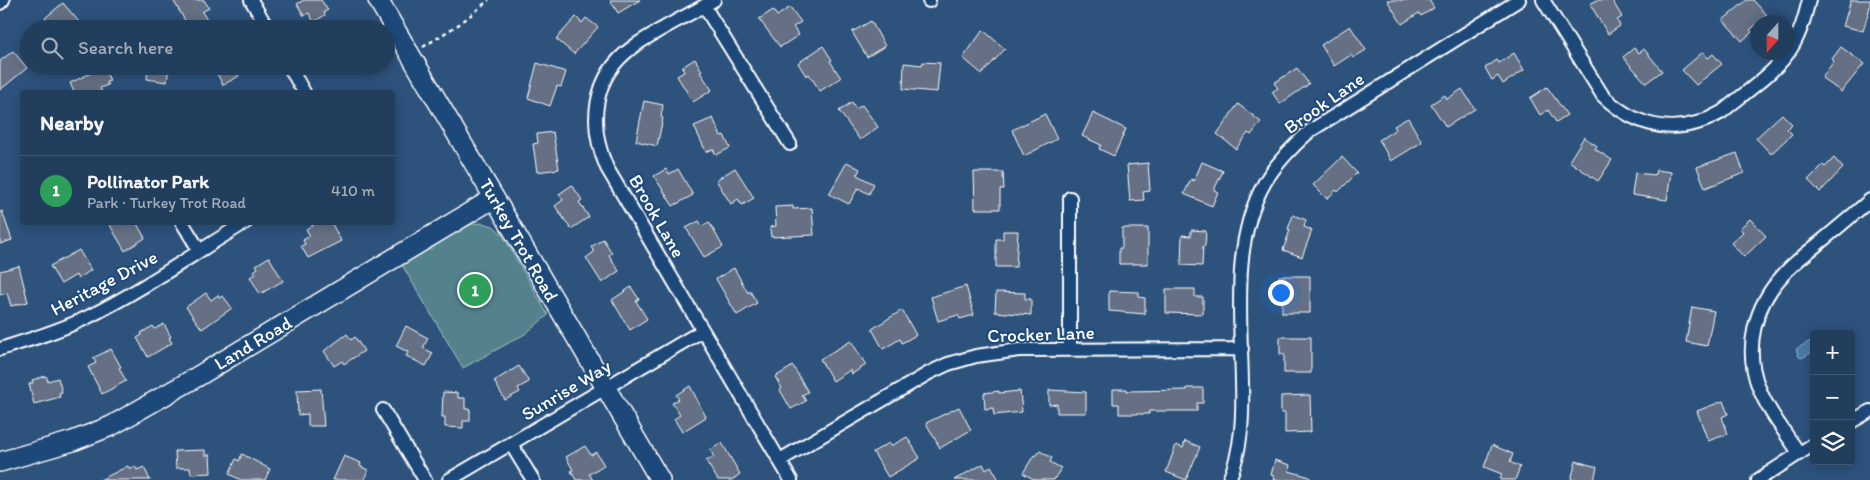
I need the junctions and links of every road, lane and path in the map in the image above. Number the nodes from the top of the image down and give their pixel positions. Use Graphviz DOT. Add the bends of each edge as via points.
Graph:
graph roads {
  1 [pos="3,0"];
  2 [pos="251,0"];
  3 [pos="378,0"];
  4 [pos="489,0"];
  5 [pos="1519,0"];
  6 [pos="1542,0"];
  7 [pos="1809,0"];
  8 [pos="0,3"];
  9 [pos="709,3"];
  10 [pos="263,20"];
  11 [pos="390,20"];
  12 [pos="395,29"];
  13 [pos="423,47"];
  14 [pos="295,75"];
  15 [pos="303,90"];
  16 [pos="790,144"];
  17 [pos="494,198"];
  18 [pos="1070,198"];
  19 [pos="1870,200"];
  20 [pos="184,225"];
  21 [pos="241,225"];
  22 [pos="199,250"];
  23 [pos="702,331"];
  24 [pos="1242,348"];
  25 [pos="0,349"];
  26 [pos="1070,350"];
  27 [pos="606,389"];
  28 [pos="383,410"];
  29 [pos="1870,411"];
  30 [pos="1854,420"];
  31 [pos="511,444"];
  32 [pos="1810,446"];
  33 [pos="1799,453"];
  34 [pos="780,460"];
  35 [pos="0,462"];
  36 [pos="425,480"];
  37 [pos="449,480"];
  38 [pos="533,480"];
  39 [pos="660,480"];
  40 [pos="791,480"];
  41 [pos="1229,480"];
  42 [pos="1758,480"];
  1 -- 8 [label="street"];
  2 -- 10 [label="street"];
  3 -- 11 [label="street, Turkey Trot Road"];
  4 -- 13 [label="path"];
  5 -- 24 [label="street, Brook Lane" via="1310,130 1289,150 1265,182 1247,224 1241,269"];
  6 -- 7 [label="street" via="1603,96 1633,118 1651,125 1670,127 1712,118 1780,63 1800,32"];
  9 -- 16 [label="street"];
  9 -- 23 [label="street, Brook Lane" via="633,47 618,60 604,82 596,113 596,133 607,168"];
  12 -- 17 [label="street, Turkey Trot Road"];
  14 -- 15 [label="street"];
  17 -- 27 [label="street, Turkey Trot Road"];
  17 -- 35 [label="street, Land Road" via="111,426 73,441"];
  18 -- 26 [label="street"];
  19 -- 33 [label="street" via="1784,273 1762,303 1754,323 1751,354 1758,385"];
  20 -- 22 [label="street"];
  21 -- 22 [label="street, Heritage Drive"];
  22 -- 25 [label="street, Heritage Drive" via="84,319"];
  23 -- 27 [label="street, Sunrise Way"];
  23 -- 34 [label="street, Brook Lane"];
  24 -- 26 [label="street, Crocker Lane"];
  24 -- 41 [label="street, Brook Lane" via="1243,413 1240,442"];
  26 -- 34 [label="street, Crocker Lane" via="990,353 948,364"];
  27 -- 31 [label="street, Sunrise Way"];
  27 -- 39 [label="street, Turkey Trot Road"];
  28 -- 36 [label="street"];
  29 -- 30 [label="street"];
  31 -- 37 [label="street, Sunrise Way"];
  31 -- 38 [label="street"];
  32 -- 33 [label="street"];
  33 -- 42 [label="street"];
  34 -- 40 [label="street, Brook Lane"];
}
